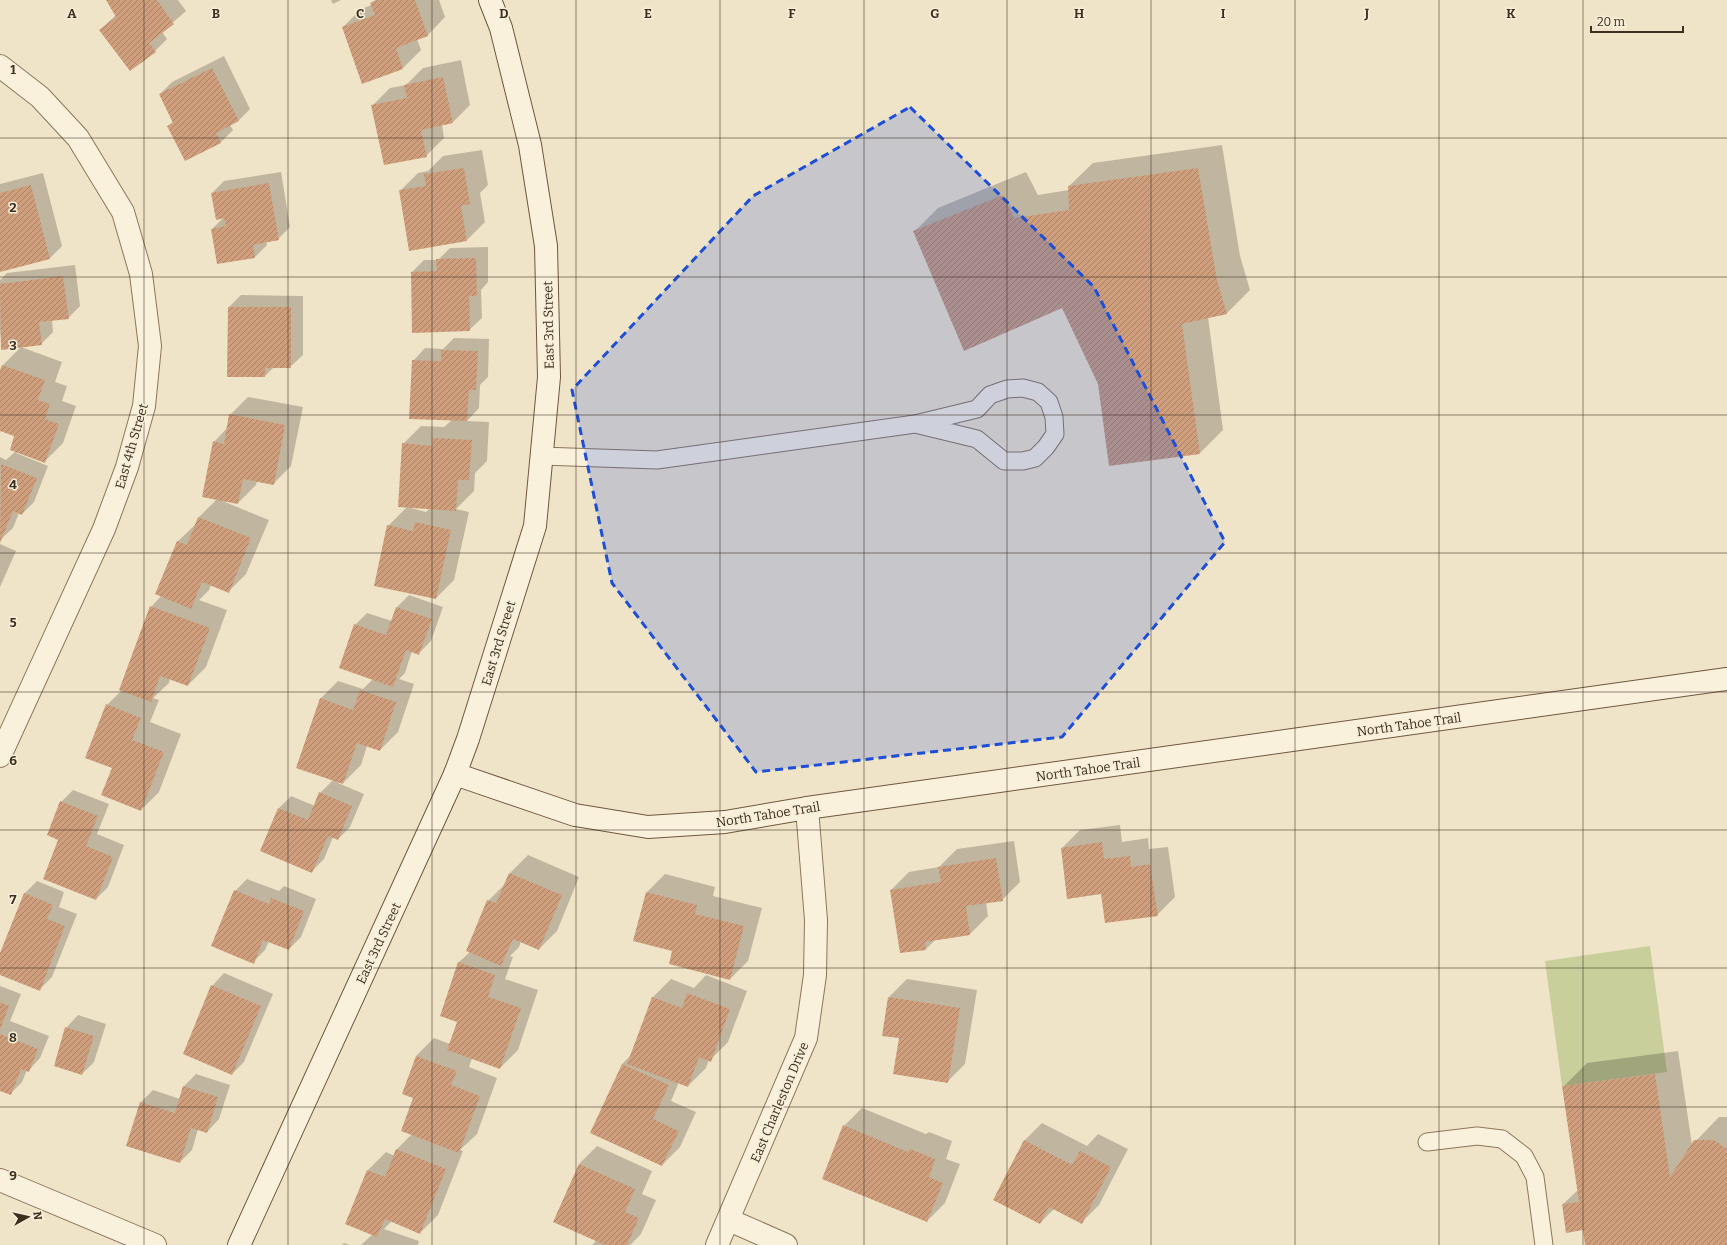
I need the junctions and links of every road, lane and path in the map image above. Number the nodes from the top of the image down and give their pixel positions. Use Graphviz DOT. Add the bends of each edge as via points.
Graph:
graph roads {
  1 [pos="490,0"];
  2 [pos="0,66"];
  3 [pos="915,424"];
  4 [pos="541,456"];
  5 [pos="1727,679"];
  6 [pos="0,756"];
  7 [pos="455,774"];
  8 [pos="807,808"];
  9 [pos="1426,1142"];
  10 [pos="0,1180"];
  11 [pos="729,1220"];
  12 [pos="155,1245"];
  13 [pos="239,1245"];
  14 [pos="717,1245"];
  15 [pos="786,1245"];
  16 [pos="1544,1245"];
  1 -- 4 [label="street, East 3rd Street" via="501,28 530,145 546,246 550,377"];
  2 -- 6 [label="street, East 4th Street" via="40,97 78,138 122,212 141,274 150,346 144,406 127,467 104,529"];
  3 -- 3 [label="lane" via="977,409 990,396 1007,389 1023,388 1038,392 1049,402 1054,417 1055,434 1035,458 1004,461 977,439"];
  3 -- 4 [label="lane" via="657,460"];
  4 -- 7 [label="street, East 3rd Street" via="535,526"];
  5 -- 8 [label="street, North Tahoe Trail"];
  7 -- 8 [label="street, North Tahoe Trail" via="575,815 648,827 725,822"];
  7 -- 13 [label="street, East 3rd Street"];
  8 -- 11 [label="street, East Charleston Drive" via="816,920 815,975 806,1038"];
  9 -- 16 [label="lane" via="1477,1136 1502,1139 1524,1156 1535,1177"];
  10 -- 12 [label="street"];
  11 -- 14 [label="street, East Charleston Drive"];
  11 -- 15 [label="street"];
}
